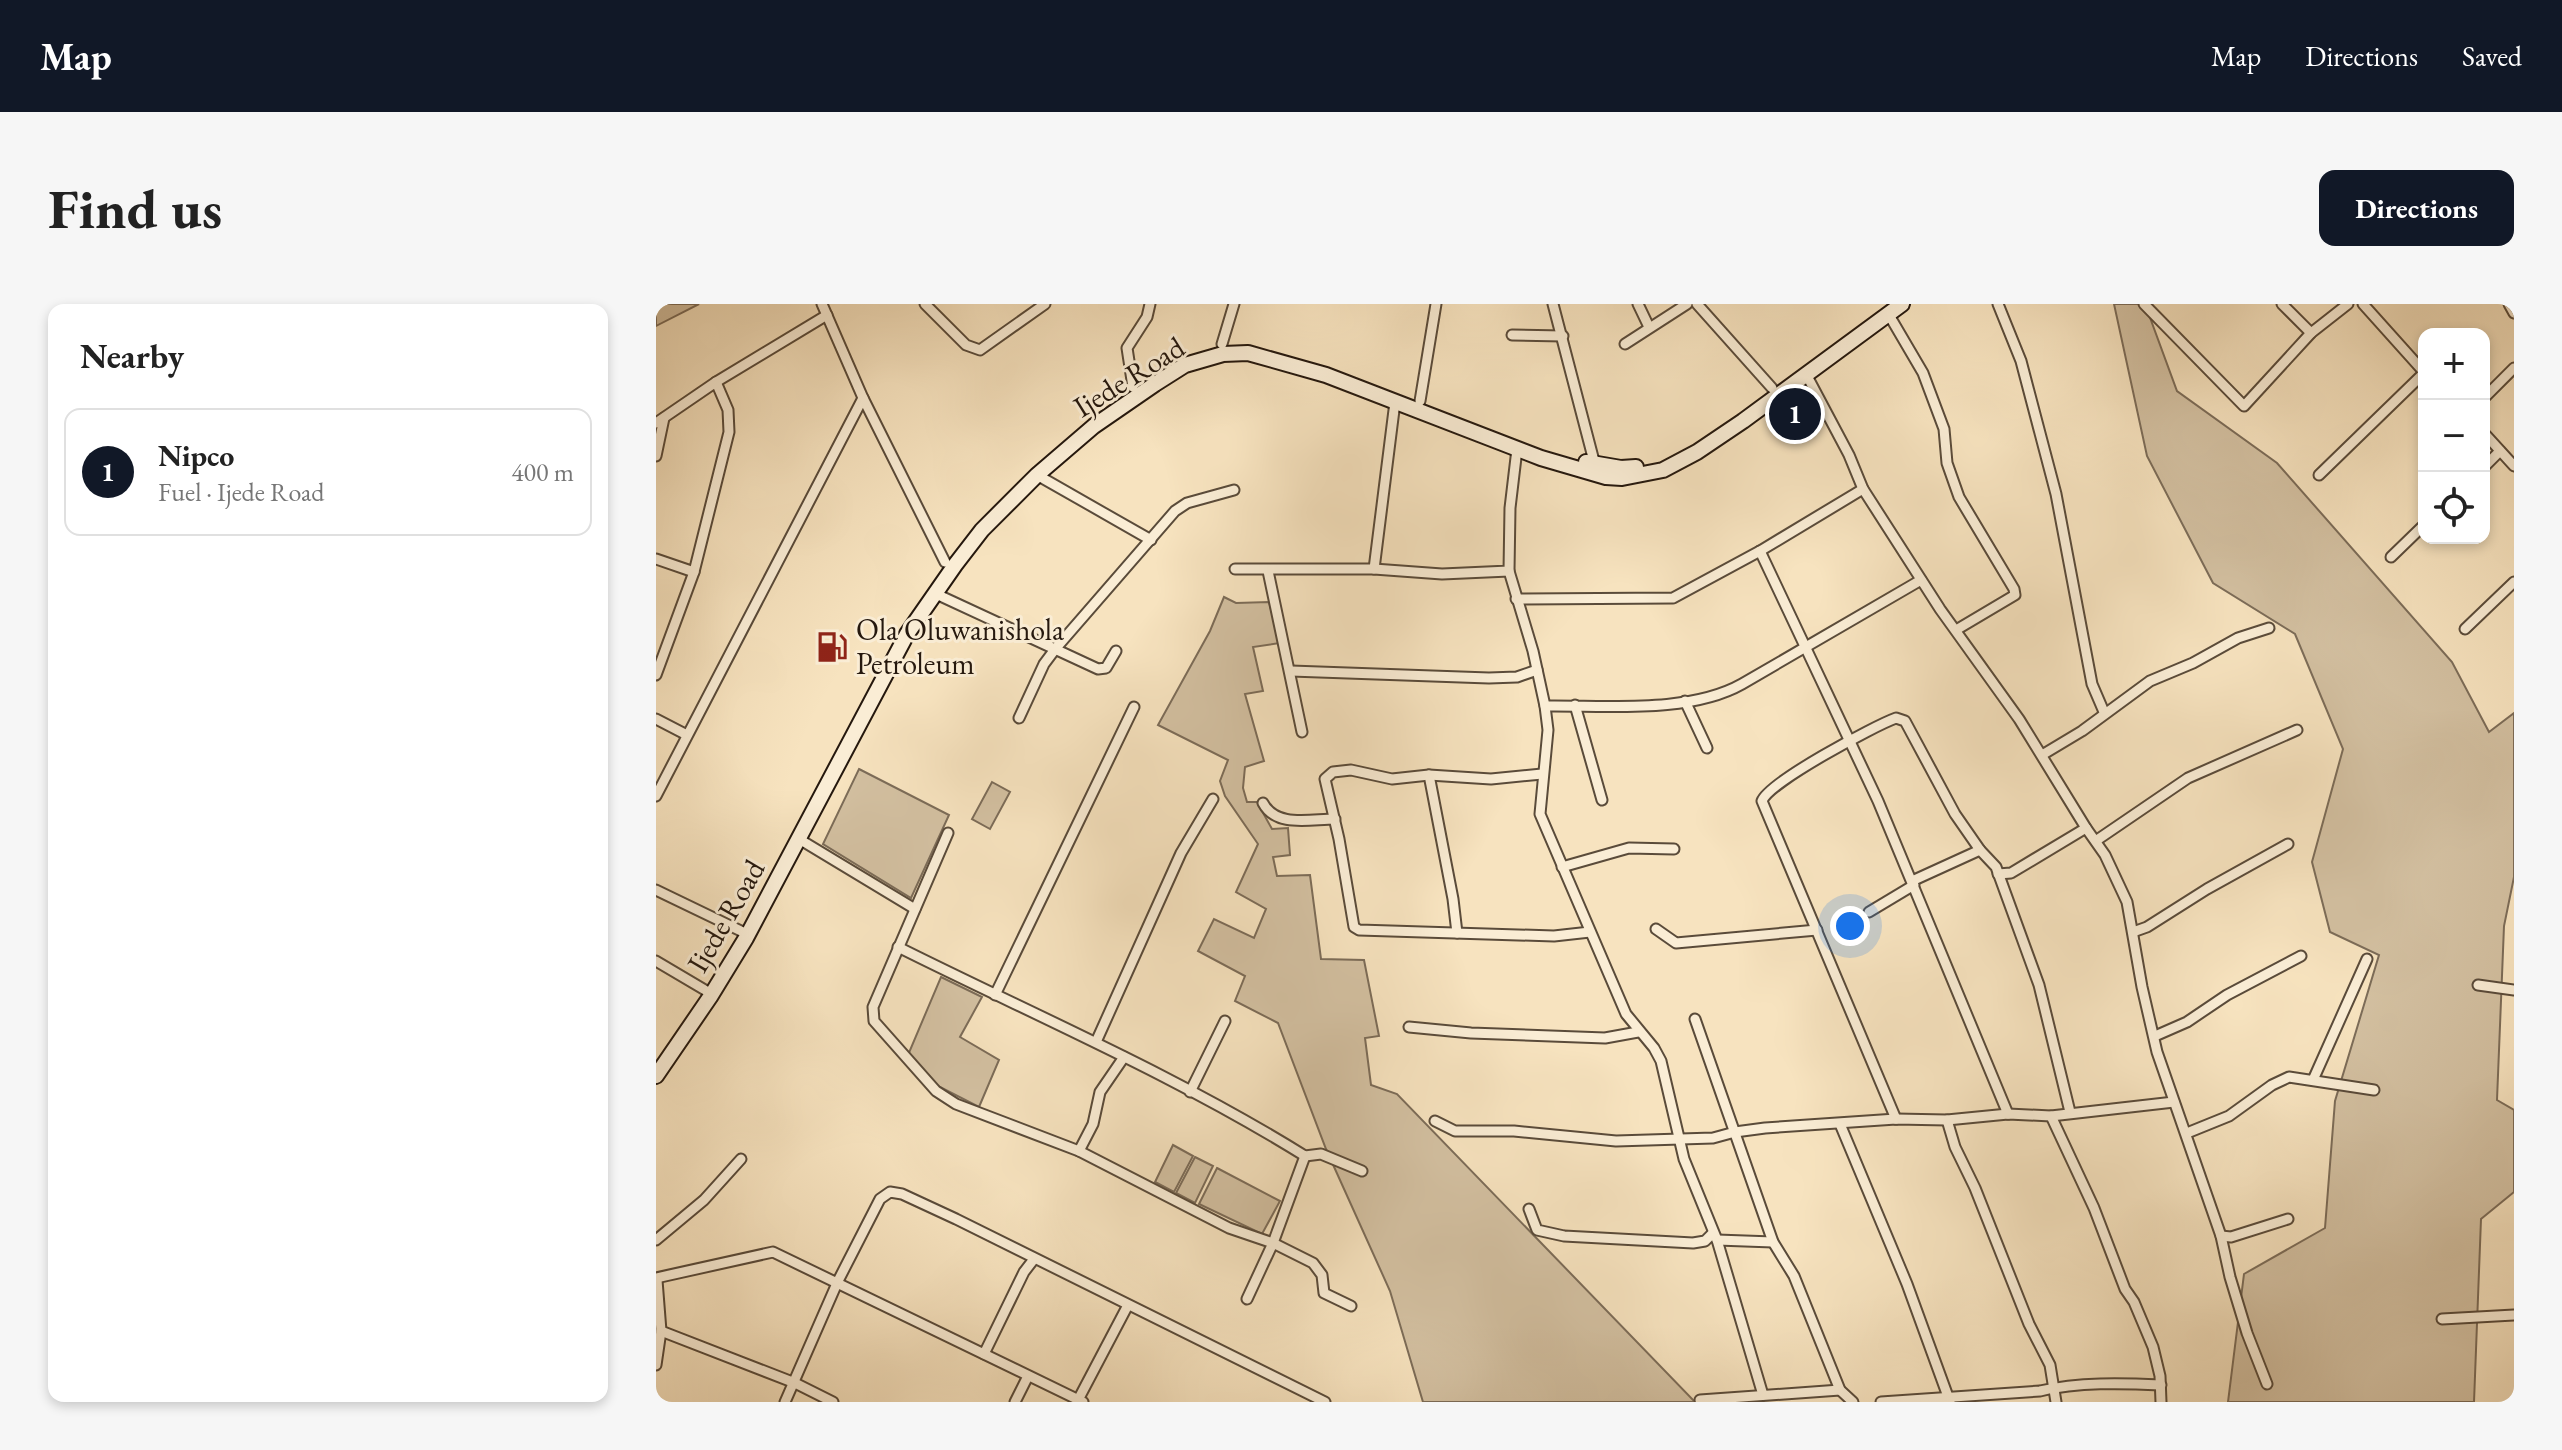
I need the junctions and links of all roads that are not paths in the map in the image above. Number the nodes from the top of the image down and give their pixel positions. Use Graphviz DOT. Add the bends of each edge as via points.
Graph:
graph roads {
  1 [pos="822,304"];
  2 [pos="925,304"];
  3 [pos="1045,304"];
  4 [pos="1150,304"];
  5 [pos="1234,304"];
  6 [pos="1436,304"];
  7 [pos="1553,304"];
  8 [pos="1638,304"];
  9 [pos="1687,304"];
  10 [pos="1697,304"];
  11 [pos="1902,304"];
  12 [pos="1998,304"];
  13 [pos="2144,304"];
  14 [pos="2282,304"];
  15 [pos="2348,304"];
  16 [pos="2363,304"];
  17 [pos="2509,304"];
  18 [pos="1888,309"];
  19 [pos="2514,313"];
  20 [pos="827,315"];
  21 [pos="1649,327"];
  22 [pos="2311,333"];
  23 [pos="1512,335"];
  24 [pos="1563,336"];
  25 [pos="1222,344"];
  26 [pos="1625,344"];
  27 [pos="2418,365"];
  28 [pos="2514,368"];
  29 [pos="1806,374"];
  30 [pos="2418,378"];
  31 [pos="716,382"];
  32 [pos="1133,387"];
  33 [pos="1772,388"];
  34 [pos="2490,392"];
  35 [pos="863,398"];
  36 [pos="1420,401"];
  37 [pos="1395,402"];
  38 [pos="660,421"];
  39 [pos="2490,440"];
  40 [pos="1517,449"];
  41 [pos="2500,451"];
  42 [pos="656,456"];
  43 [pos="2490,461"];
  44 [pos="1595,465"];
  45 [pos="2514,466"];
  46 [pos="1037,475"];
  47 [pos="2319,475"];
  48 [pos="1863,489"];
  49 [pos="1234,490"];
  50 [pos="2418,531"];
  51 [pos="1151,540"];
  52 [pos="1760,551"];
  53 [pos="2391,557"];
  54 [pos="656,559"];
  55 [pos="945,562"];
  56 [pos="1235,569"];
  57 [pos="1374,569"];
  58 [pos="1268,571"];
  59 [pos="1509,571"];
  60 [pos="694,572"];
  61 [pos="1921,580"];
  62 [pos="2514,582"];
  63 [pos="934,593"];
  64 [pos="1516,599"];
  65 [pos="2269,628"];
  66 [pos="2465,629"];
  67 [pos="1956,630"];
  68 [pos="1056,648"];
  69 [pos="1804,648"];
  70 [pos="1116,651"];
  71 [pos="1537,670"];
  72 [pos="1291,671"];
  73 [pos="656,673"];
  74 [pos="1685,701"];
  75 [pos="1575,705"];
  76 [pos="1545,706"];
  77 [pos="1134,707"];
  78 [pos="2104,712"];
  79 [pos="1019,718"];
  80 [pos="656,719"];
  81 [pos="2297,730"];
  82 [pos="1302,732"];
  83 [pos="687,735"];
  84 [pos="1848,743"];
  85 [pos="1707,748"];
  86 [pos="2042,755"];
  87 [pos="1542,774"];
  88 [pos="1429,775"];
  89 [pos="656,796"];
  90 [pos="1213,799"];
  91 [pos="1602,800"];
  92 [pos="1263,803"];
  93 [pos="1335,819"];
  94 [pos="2086,828"];
  95 [pos="948,833"];
  96 [pos="799,839"];
  97 [pos="2097,840"];
  98 [pos="2288,844"];
  99 [pos="1674,849"];
  100 [pos="1980,850"];
  101 [pos="1562,867"];
  102 [pos="1998,874"];
  103 [pos="772,880"];
  104 [pos="1913,883"];
  105 [pos="656,890"];
  106 [pos="915,909"];
  107 [pos="1869,912"];
  108 [pos="1656,929"];
  109 [pos="1817,930"];
  110 [pos="741,931"];
  111 [pos="1590,932"];
  112 [pos="2133,932"];
  113 [pos="1457,933"];
  114 [pos="898,947"];
  115 [pos="2301,956"];
  116 [pos="2367,959"];
  117 [pos="656,961"];
  118 [pos="2478,985"];
  119 [pos="705,990"];
  120 [pos="2514,990"];
  121 [pos="995,995"];
  122 [pos="1695,1019"];
  123 [pos="1225,1021"];
  124 [pos="1409,1027"];
  125 [pos="1638,1032"];
  126 [pos="2155,1036"];
  127 [pos="1096,1042"];
  128 [pos="1124,1057"];
  129 [pos="656,1062"];
  130 [pos="656,1076"];
  131 [pos="2313,1080"];
  132 [pos="2374,1090"];
  133 [pos="1190,1092"];
  134 [pos="2174,1102"];
  135 [pos="2070,1112"];
  136 [pos="2008,1114"];
  137 [pos="2051,1116"];
  138 [pos="1896,1119"];
  139 [pos="1947,1120"];
  140 [pos="1435,1121"];
  141 [pos="1840,1124"];
  142 [pos="1735,1132"];
  143 [pos="2187,1133"];
  144 [pos="1680,1139"];
  145 [pos="1079,1151"];
  146 [pos="1305,1156"];
  147 [pos="741,1159"];
  148 [pos="1362,1171"];
  149 [pos="1529,1209"];
  150 [pos="2288,1219"];
  151 [pos="2221,1236"];
  152 [pos="1715,1237"];
  153 [pos="656,1240"];
  154 [pos="1773,1242"];
  155 [pos="1273,1243"];
  156 [pos="1034,1259"];
  157 [pos="657,1279"];
  158 [pos="838,1281"];
  159 [pos="1247,1299"];
  160 [pos="1128,1305"];
  161 [pos="1351,1306"];
  162 [pos="2514,1315"];
  163 [pos="2442,1319"];
  164 [pos="661,1331"];
  165 [pos="984,1354"];
  166 [pos="656,1365"];
  167 [pos="1028,1376"];
  168 [pos="795,1383"];
  169 [pos="2267,1384"];
  170 [pos="2161,1385"];
  171 [pos="2055,1387"];
  172 [pos="1840,1390"];
  173 [pos="1763,1395"];
  174 [pos="1318,1400"];
  175 [pos="1700,1400"];
  176 [pos="1950,1400"];
  177 [pos="1081,1401"];
  178 [pos="785,1402"];
  179 [pos="833,1402"];
  180 [pos="1015,1402"];
  181 [pos="1853,1402"];
  182 [pos="1881,1402"];
  183 [pos="2056,1402"];
  184 [pos="2161,1402"];
  1 -- 20 [label="street"];
  2 -- 3 [label="street" via="966,345 980,350"];
  4 -- 32 [label="street" via="1127,348"];
  5 -- 25 [label="street"];
  6 -- 36 [label="street"];
  7 -- 24 [label="street"];
  8 -- 21 [label="street"];
  9 -- 21 [label="street"];
  10 -- 33 [label="street"];
  11 -- 18 [label="main road, Ijede Road"];
  12 -- 78 [label="street" via="2021,361 2052,479 2092,684"];
  13 -- 22 [label="street" via="2244,406"];
  14 -- 22 [label="street"];
  15 -- 22 [label="street"];
  16 -- 27 [label="street"];
  17 -- 19 [label="street"];
  18 -- 29 [label="main road, Ijede Road"];
  18 -- 33 [label="main road, Ijede Road"];
  18 -- 67 [label="street" via="1923,373 1944,429 1947,463 1959,497 2014,589 2015,595"];
  20 -- 31 [label="street"];
  20 -- 35 [label="street"];
  21 -- 26 [label="street"];
  23 -- 24 [label="street"];
  24 -- 44 [label="street"];
  25 -- 32 [label="main road, Ijede Road" via="1182,356"];
  25 -- 36 [label="main road, Ijede Road" via="1248,344 1314,362"];
  28 -- 34 [label="street"];
  29 -- 40 [label="main road, Ijede Road" via="1697,452 1642,476 1606,477"];
  29 -- 48 [label="street"];
  30 -- 47 [label="street"];
  31 -- 38 [label="street"];
  31 -- 60 [label="street" via="728,410 729,432"];
  32 -- 55 [label="main road, Ijede Road" via="1032,466"];
  33 -- 44 [label="main road, Ijede Road" via="1660,461 1621,468"];
  35 -- 55 [label="street"];
  35 -- 83 [label="street"];
  36 -- 44 [label="main road, Ijede Road"];
  37 -- 40 [label="main road, Ijede Road"];
  37 -- 46 [label="main road, Ijede Road" via="1248,353 1223,354 1185,365 1137,396"];
  37 -- 57 [label="street"];
  38 -- 42 [label="street"];
  39 -- 41 [label="street"];
  40 -- 59 [label="street"];
  41 -- 43 [label="street"];
  41 -- 45 [label="street"];
  46 -- 51 [label="street"];
  46 -- 63 [label="main road, Ijede Road" via="982,530"];
  48 -- 52 [label="street"];
  48 -- 61 [label="street"];
  49 -- 51 [label="street" via="1187,503"];
  50 -- 53 [label="street"];
  51 -- 68 [label="street"];
  52 -- 64 [label="street" via="1673,598"];
  52 -- 69 [label="street"];
  54 -- 60 [label="street"];
  55 -- 103 [label="main road, Ijede Road" via="901,627"];
  56 -- 58 [label="street"];
  57 -- 58 [label="street"];
  57 -- 59 [label="street"];
  58 -- 72 [label="street"];
  59 -- 64 [label="street"];
  60 -- 73 [label="street"];
  61 -- 67 [label="street"];
  61 -- 69 [label="street"];
  62 -- 66 [label="street"];
  63 -- 68 [label="street"];
  63 -- 96 [label="main road, Ijede Road"];
  64 -- 71 [label="street"];
  65 -- 78 [label="street" via="2150,681"];
  67 -- 86 [label="street"];
  68 -- 70 [label="street" via="1102,670"];
  68 -- 79 [label="street"];
  69 -- 74 [label="street" via="1725,694"];
  69 -- 84 [label="street"];
  71 -- 72 [label="street" via="1489,678"];
  71 -- 76 [label="street"];
  72 -- 82 [label="street"];
  74 -- 75 [label="street"];
  74 -- 85 [label="street"];
  75 -- 76 [label="street"];
  75 -- 91 [label="street"];
  76 -- 87 [label="street" via="1548,730"];
  77 -- 121 [label="street"];
  78 -- 86 [label="street"];
  80 -- 83 [label="street"];
  81 -- 97 [label="street" via="2188,778"];
  83 -- 89 [label="street"];
  84 -- 100 [label="street" via="1892,720 1905,721 1935,781"];
  84 -- 104 [label="street"];
  84 -- 109 [label="street" via="1762,798"];
  86 -- 94 [label="street"];
  87 -- 88 [label="street" via="1491,779"];
  87 -- 101 [label="street" via="1540,814"];
  88 -- 93 [label="street" via="1392,779 1351,770 1333,772 1325,779"];
  88 -- 113 [label="street"];
  90 -- 127 [label="street" via="1181,853"];
  92 -- 93 [label="street" via="1278,819"];
  93 -- 113 [label="street" via="1354,927"];
  94 -- 97 [label="street"];
  94 -- 102 [label="street" via="2011,873"];
  95 -- 106 [label="street"];
  96 -- 103 [label="main road, Ijede Road"];
  96 -- 106 [label="street"];
  97 -- 112 [label="street" via="2123,891"];
  98 -- 112 [label="street"];
  99 -- 101 [label="street" via="1629,848"];
  100 -- 102 [label="street"];
  100 -- 104 [label="street"];
  101 -- 111 [label="street"];
  102 -- 135 [label="street" via="2039,985"];
  103 -- 110 [label="main road, Ijede Road"];
  103 -- 130 [label="main road, Ijede Road" via="724,975"];
  104 -- 107 [label="street"];
  104 -- 136 [label="street"];
  105 -- 110 [label="street"];
  106 -- 114 [label="street"];
  108 -- 109 [label="street" via="1676,943"];
  109 -- 138 [label="street"];
  110 -- 119 [label="main road, Ijede Road"];
  111 -- 113 [label="street"];
  111 -- 125 [label="street"];
  112 -- 126 [label="street"];
  114 -- 121 [label="street"];
  114 -- 145 [label="street" via="871,1015 915,1069 956,1104"];
  115 -- 126 [label="street"];
  116 -- 131 [label="street"];
  117 -- 119 [label="street"];
  118 -- 120 [label="street"];
  119 -- 129 [label="main road, Ijede Road"];
  121 -- 127 [label="street"];
  122 -- 142 [label="street"];
  123 -- 133 [label="street"];
  124 -- 125 [label="street" via="1605,1038"];
  125 -- 144 [label="street" via="1661,1061"];
  126 -- 134 [label="street"];
  127 -- 128 [label="street"];
  128 -- 133 [label="street"];
  128 -- 145 [label="street" via="1100,1092 1093,1124"];
  131 -- 132 [label="street"];
  131 -- 143 [label="street" via="2283,1079 2229,1116"];
  133 -- 146 [label="street"];
  134 -- 135 [label="street"];
  134 -- 143 [label="street"];
  135 -- 137 [label="street"];
  136 -- 137 [label="street"];
  136 -- 139 [label="street"];
  137 -- 170 [label="street" via="2153,1347"];
  138 -- 139 [label="street"];
  138 -- 141 [label="street"];
  139 -- 171 [label="street"];
  140 -- 144 [label="street" via="1455,1131 1616,1141"];
  141 -- 142 [label="street"];
  141 -- 176 [label="street"];
  142 -- 144 [label="street"];
  142 -- 154 [label="street"];
  143 -- 151 [label="street"];
  144 -- 152 [label="street"];
  145 -- 155 [label="street" via="1229,1228"];
  146 -- 148 [label="street" via="1321,1154"];
  146 -- 155 [label="street"];
  147 -- 153 [label="street" via="686,1217"];
  149 -- 152 [label="street" via="1537,1230 1564,1236 1693,1243"];
  150 -- 151 [label="street"];
  151 -- 169 [label="street"];
  152 -- 154 [label="street"];
  152 -- 173 [label="street"];
  154 -- 172 [label="street" via="1794,1276"];
  155 -- 159 [label="street"];
  155 -- 161 [label="street" via="1313,1263 1322,1275 1324,1293"];
  156 -- 158 [label="street" via="890,1192 880,1199"];
  156 -- 160 [label="street"];
  156 -- 165 [label="street"];
  157 -- 158 [label="street" via="773,1252"];
  157 -- 164 [label="street"];
  158 -- 165 [label="street"];
  158 -- 168 [label="street"];
  160 -- 174 [label="street"];
  160 -- 177 [label="street"];
  162 -- 163 [label="street"];
  164 -- 166 [label="street"];
  164 -- 168 [label="street"];
  165 -- 167 [label="street"];
  167 -- 177 [label="street"];
  167 -- 180 [label="street"];
  168 -- 178 [label="street"];
  168 -- 179 [label="street"];
  170 -- 171 [label="street"];
  170 -- 184 [label="street"];
  171 -- 176 [label="street"];
  171 -- 183 [label="street"];
  172 -- 173 [label="street"];
  172 -- 181 [label="street"];
  173 -- 175 [label="street"];
  176 -- 182 [label="street"];
}
